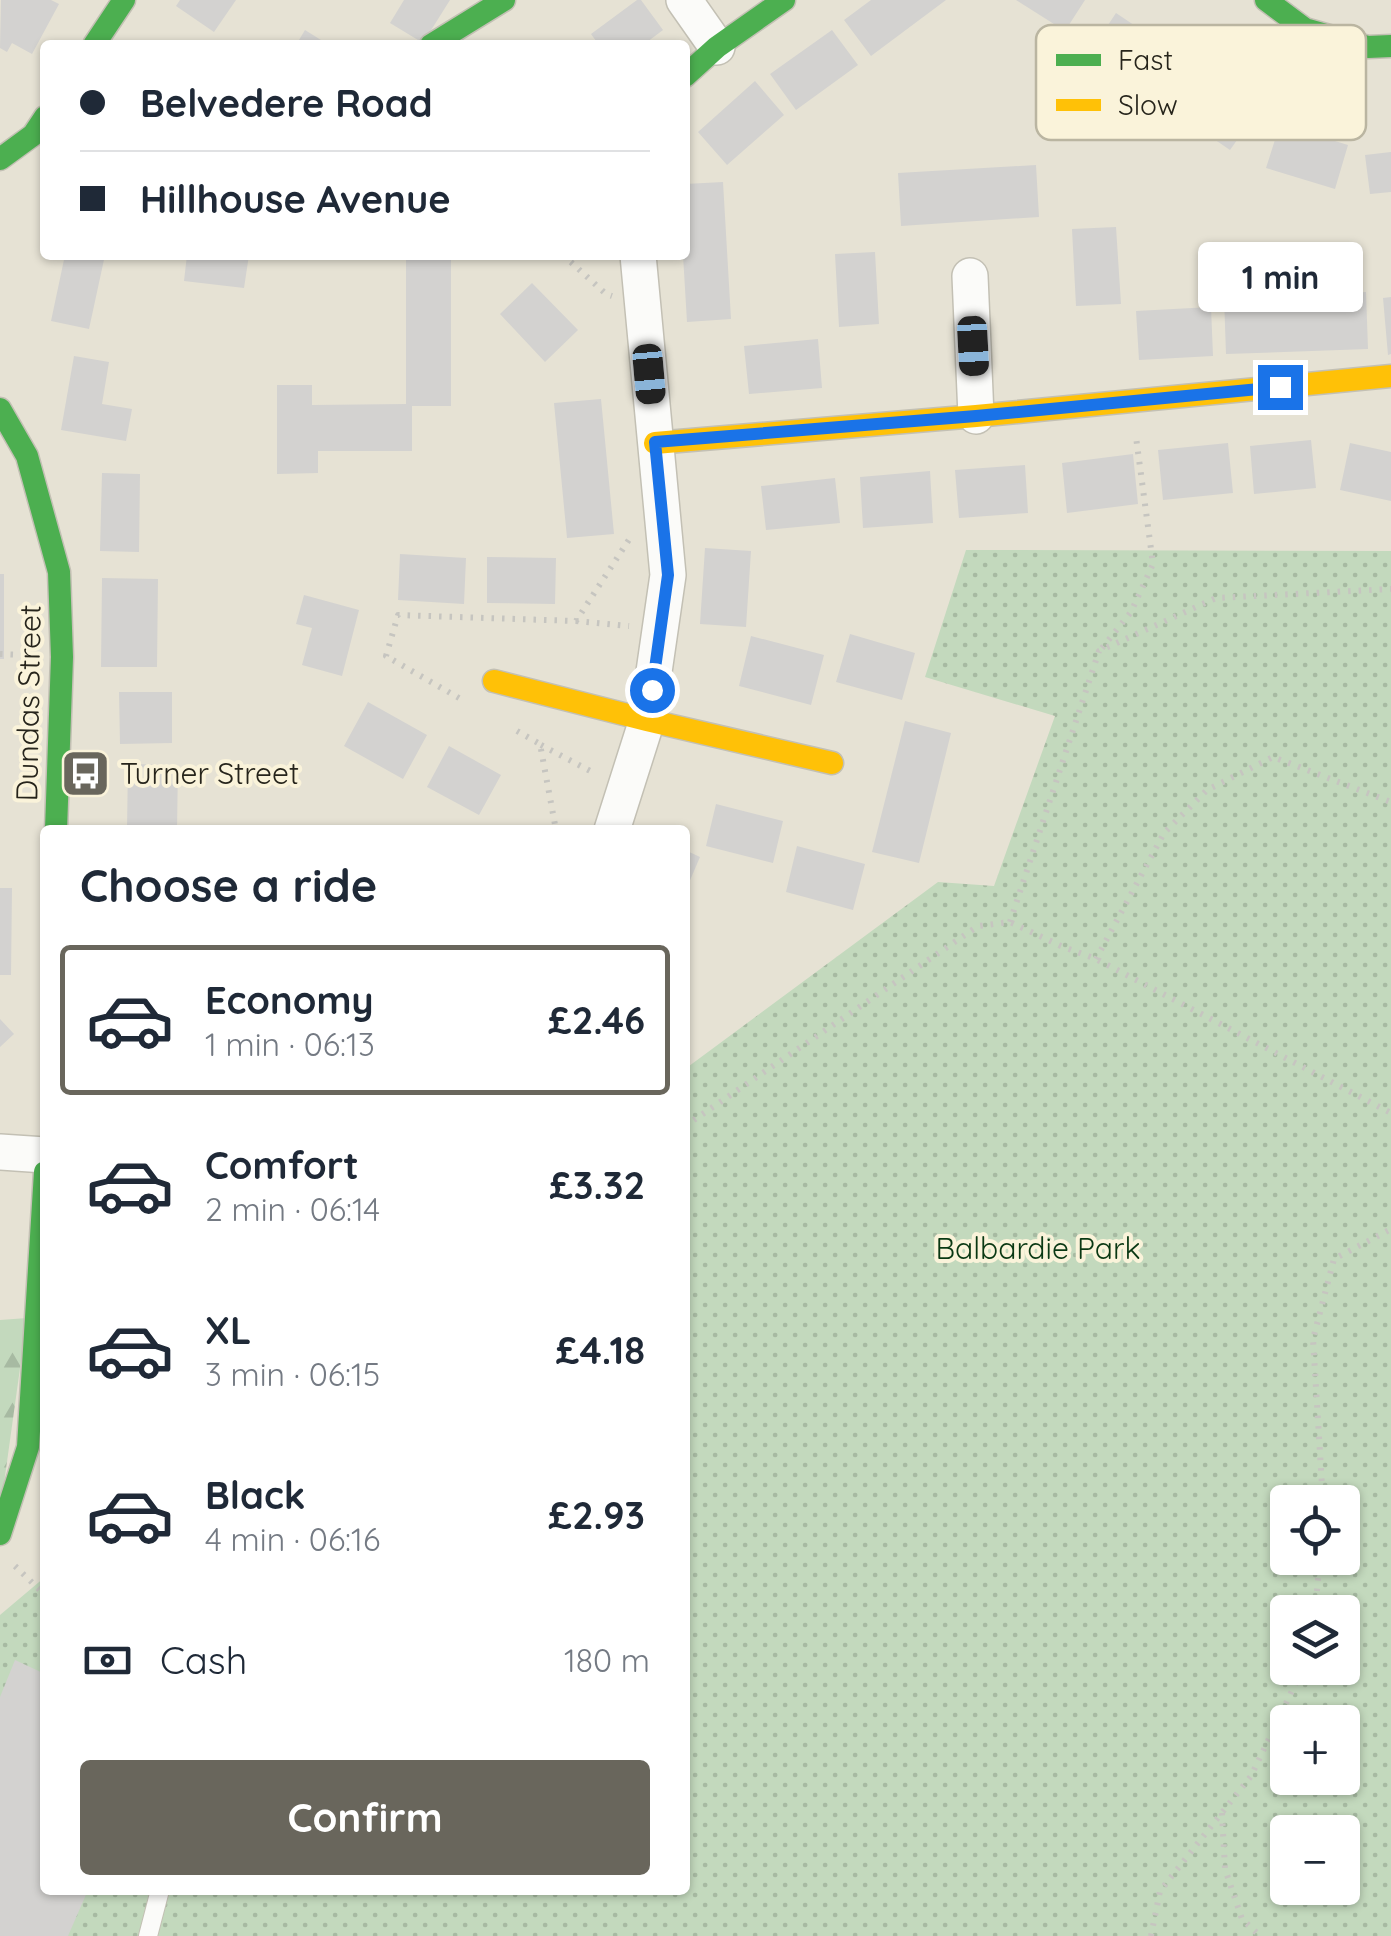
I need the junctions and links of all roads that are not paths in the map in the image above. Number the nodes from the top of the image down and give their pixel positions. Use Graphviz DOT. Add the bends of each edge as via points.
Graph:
graph roads {
  1 [pos="124,0"];
  2 [pos="504,0"];
  3 [pos="684,0"];
  4 [pos="784,0"];
  5 [pos="1266,0"];
  6 [pos="1299,25"];
  7 [pos="97,40"];
  8 [pos="440,40"];
  9 [pos="717,46"];
  10 [pos="1391,46"];
  11 [pos="1366,47"];
  12 [pos="690,71"];
  13 [pos="31,130"];
  14 [pos="0,159"];
  15 [pos="638,260"];
  16 [pos="970,276"];
  17 [pos="1391,376"];
  18 [pos="0,409"];
  19 [pos="976,416"];
  20 [pos="655,442"];
  21 [pos="494,681"];
  22 [pos="648,720"];
  23 [pos="832,763"];
  24 [pos="56,825"];
  25 [pos="614,825"];
  26 [pos="0,1152"];
  27 [pos="40,1155"];
  28 [pos="40,1253"];
  29 [pos="0,1534"];
  30 [pos="159,1895"];
  31 [pos="148,1936"];
  1 -- 7 [label="street"];
  2 -- 8 [label="street"];
  3 -- 9 [label="street"];
  4 -- 9 [label="street"];
  5 -- 6 [label="street"];
  9 -- 12 [label="street"];
  10 -- 11 [label="street"];
  13 -- 14 [label="street"];
  15 -- 20 [label="street"];
  16 -- 19 [label="street"];
  17 -- 19 [label="street"];
  18 -- 24 [label="street, Dundas Street" via="26,456 59,572"];
  19 -- 20 [label="street"];
  20 -- 22 [label="street" via="668,575"];
  21 -- 22 [label="street"];
  22 -- 23 [label="street"];
  22 -- 25 [label="street"];
  26 -- 27 [label="street"];
  28 -- 29 [label="street" via="28,1447"];
  30 -- 31 [label="lane"];
}
